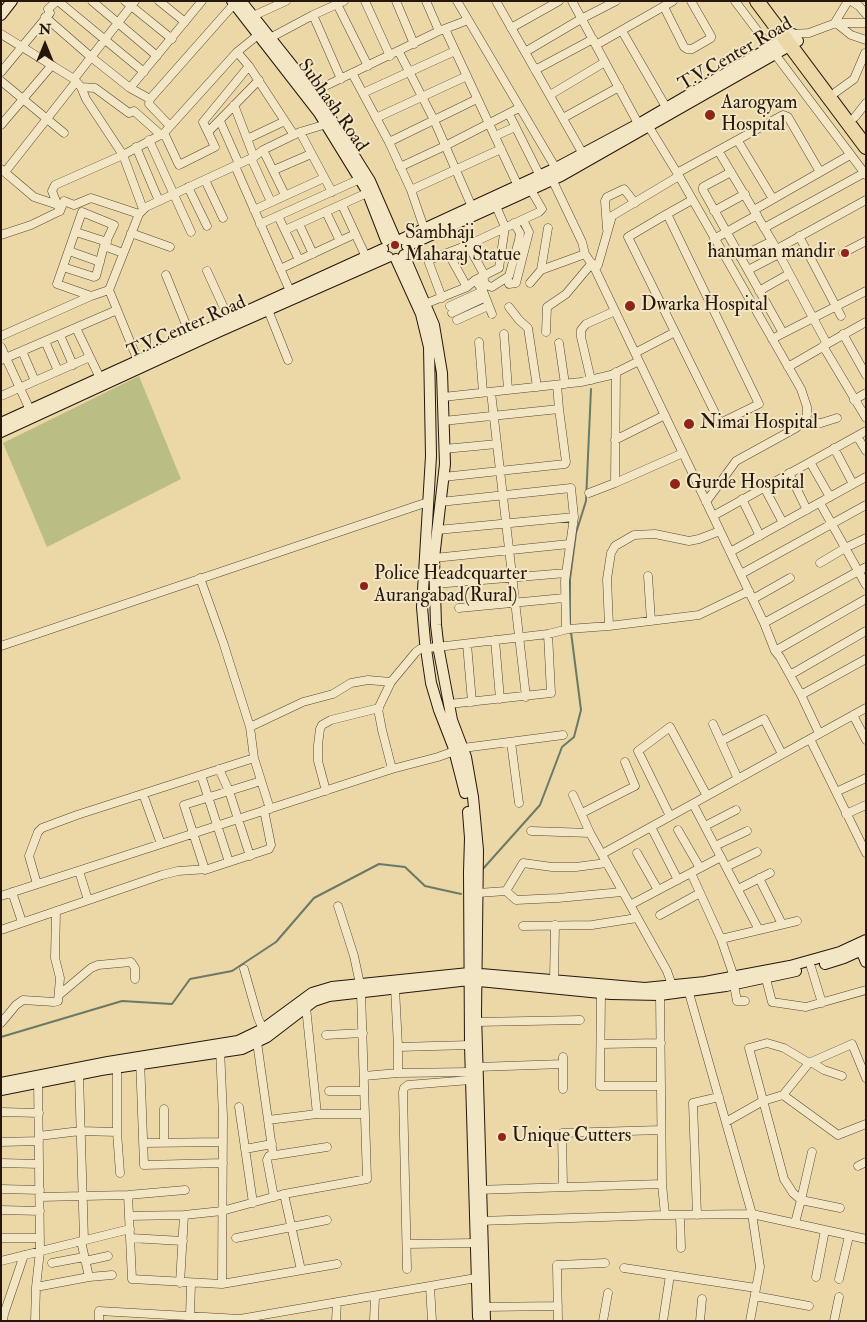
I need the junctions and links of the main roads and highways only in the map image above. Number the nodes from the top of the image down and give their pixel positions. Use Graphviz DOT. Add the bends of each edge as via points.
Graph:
graph roads {
  1 [pos="757,1"];
  2 [pos="768,1"];
  3 [pos="795,38"];
  4 [pos="866,132"];
  5 [pos="866,147"];
  1 -- 3 [label="highway"];
  2 -- 3 [label="highway"];
  3 -- 4 [label="highway"];
  3 -- 5 [label="highway"];
}
